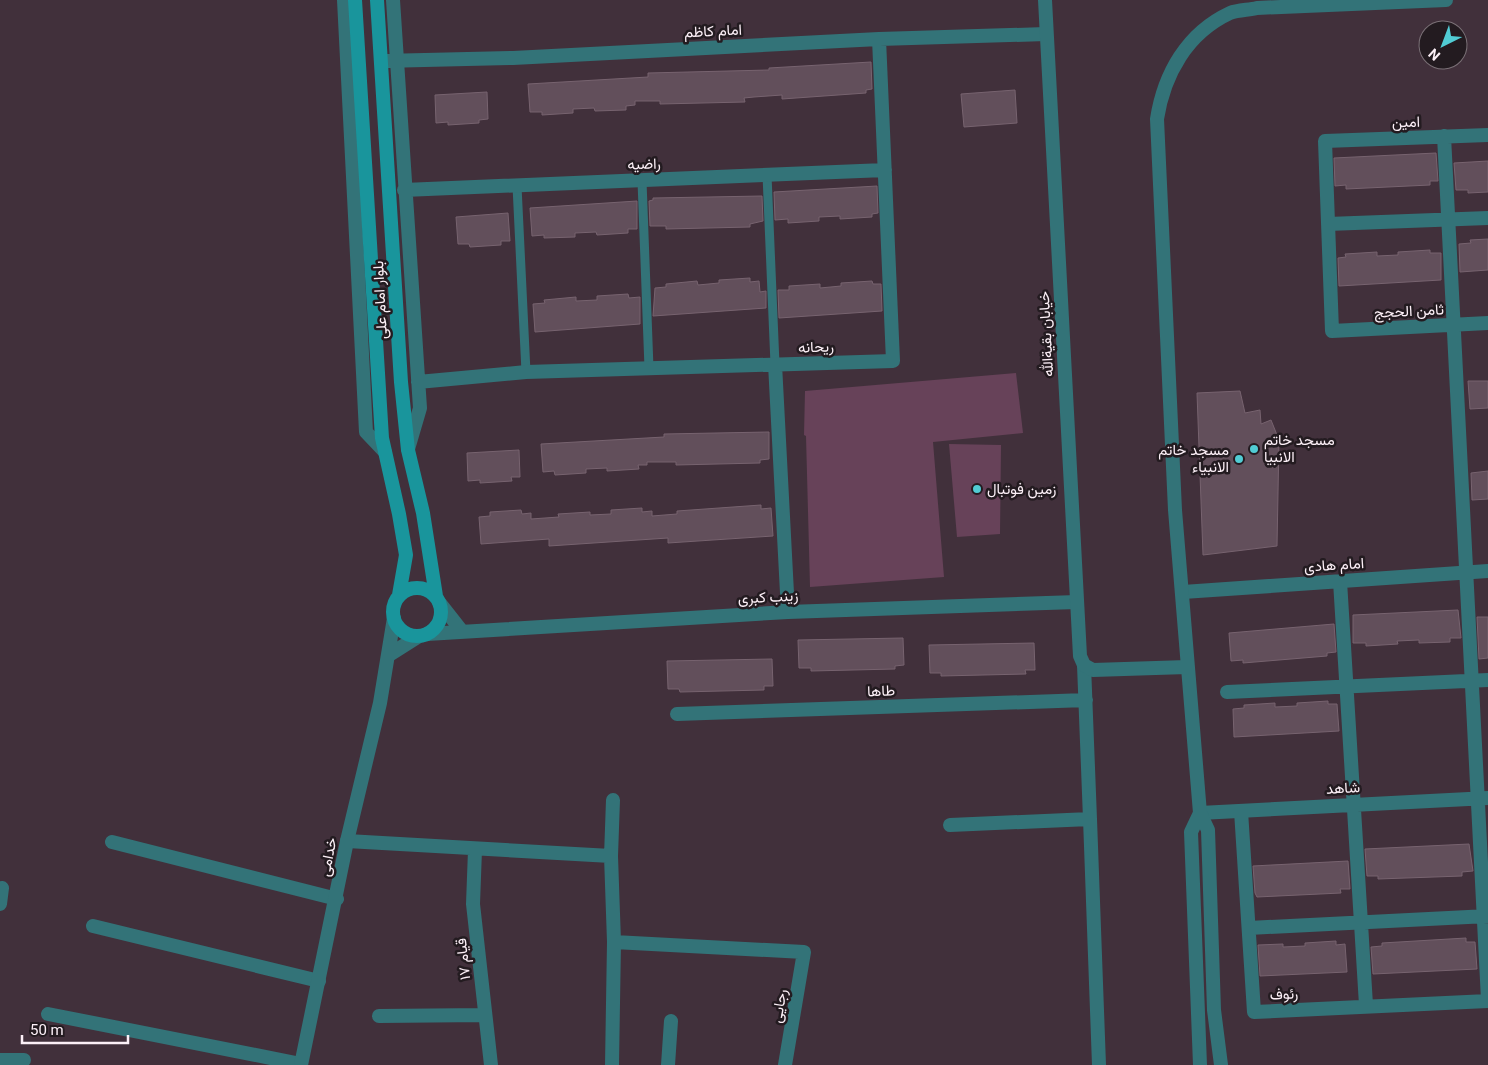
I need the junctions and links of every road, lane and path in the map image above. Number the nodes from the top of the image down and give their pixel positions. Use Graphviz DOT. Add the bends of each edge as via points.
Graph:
graph roads {
  1 [pos="344,0"];
  2 [pos="355,0"];
  3 [pos="377,0"];
  4 [pos="393,0"];
  5 [pos="1045,0"];
  6 [pos="1446,0"];
  7 [pos="1046,34"];
  8 [pos="879,39"];
  9 [pos="398,60"];
  10 [pos="382,61"];
  11 [pos="359,65"];
  12 [pos="347,77"];
  13 [pos="1488,134"];
  14 [pos="1444,136"];
  15 [pos="885,170"];
  16 [pos="767,175"];
  17 [pos="642,180"];
  18 [pos="517,186"];
  19 [pos="404,190"];
  20 [pos="1488,218"];
  21 [pos="1449,220"];
  22 [pos="1328,224"];
  23 [pos="1488,323"];
  24 [pos="1455,325"];
  25 [pos="775,364"];
  26 [pos="649,368"];
  27 [pos="526,372"];
  28 [pos="418,382"];
  29 [pos="408,450"];
  30 [pos="385,452"];
  31 [pos="1488,571"];
  32 [pos="1467,572"];
  33 [pos="1340,582"];
  34 [pos="1183,592"];
  35 [pos="399,595"];
  36 [pos="437,599"];
  37 [pos="1077,602"];
  38 [pos="788,612"];
  39 [pos="394,618"];
  40 [pos="461,630"];
  41 [pos="423,635"];
  42 [pos="389,655"];
  43 [pos="1084,665"];
  44 [pos="1187,667"];
  45 [pos="1471,680"];
  46 [pos="1488,680"];
  47 [pos="1347,686"];
  48 [pos="1227,692"];
  49 [pos="1086,700"];
  50 [pos="677,714"];
  51 [pos="1482,798"];
  52 [pos="613,800"];
  53 [pos="1354,804"];
  54 [pos="1241,811"];
  55 [pos="1200,814"];
  56 [pos="1090,819"];
  57 [pos="950,825"];
  58 [pos="348,841"];
  59 [pos="112,842"];
  60 [pos="475,850"];
  61 [pos="611,856"];
  62 [pos="2,888"];
  63 [pos="337,898"];
  64 [pos="0,904"];
  65 [pos="1485,916"];
  66 [pos="1362,922"];
  67 [pos="93,926"];
  68 [pos="1249,928"];
  69 [pos="614,942"];
  70 [pos="319,981"];
  71 [pos="1488,1000"];
  72 [pos="1366,1005"];
  73 [pos="48,1014"];
  74 [pos="486,1015"];
  75 [pos="379,1016"];
  76 [pos="671,1021"];
  77 [pos="0,1060"];
  78 [pos="24,1060"];
  79 [pos="301,1065"];
  80 [pos="491,1065"];
  81 [pos="612,1065"];
  82 [pos="668,1065"];
  83 [pos="785,1065"];
  84 [pos="1099,1065"];
  85 [pos="1200,1065"];
  86 [pos="1204,1065"];
  87 [pos="1221,1065"];
  1 -- 12 [label="street"];
  2 -- 11 [label="main road, بلوار امام علی"];
  3 -- 10 [label="main road, بلوار امام علی"];
  4 -- 9 [label="street"];
  5 -- 7 [label="street, خیابان بقیةالله"];
  6 -- 34 [label="street" via="1257,8 1232,12 1210,24 1189,45 1169,73 1157,119 1175,510"];
  7 -- 8 [label="street, امام کاظم"];
  7 -- 37 [label="street, خیابان بقیةالله"];
  8 -- 9 [label="street, امام کاظم"];
  8 -- 15 [label="street, ریحانه"];
  9 -- 10 [label="street, امام کاظم"];
  9 -- 19 [label="street"];
  10 -- 29 [label="main road, بلوار امام علی"];
  11 -- 12 [label="street"];
  11 -- 30 [label="main road, بلوار امام علی"];
  12 -- 30 [label="street" via="366,432"];
  13 -- 14 [label="street, امین"];
  14 -- 21 [label="street"];
  14 -- 22 [label="street, امین" via="1325,141"];
  15 -- 16 [label="street, راضیه"];
  15 -- 25 [label="street, ریحانه" via="893,361"];
  16 -- 17 [label="street, راضیه"];
  16 -- 25 [label="lane"];
  17 -- 18 [label="street, راضیه"];
  17 -- 26 [label="lane"];
  18 -- 19 [label="street, راضیه"];
  18 -- 27 [label="lane"];
  19 -- 28 [label="street"];
  20 -- 21 [label="street"];
  21 -- 22 [label="street"];
  21 -- 24 [label="street"];
  22 -- 24 [label="street, ثامن الحجج" via="1332,331"];
  23 -- 24 [label="street, ثامن الحجج"];
  24 -- 32 [label="street"];
  25 -- 26 [label="street, ریحانه"];
  25 -- 38 [label="street"];
  26 -- 27 [label="street, ریحانه"];
  27 -- 28 [label="street, ریحانه"];
  28 -- 29 [label="street" via="420,408"];
  29 -- 30 [label="main road"];
  29 -- 36 [label="main road, بلوار امام علی" via="423,513"];
  30 -- 35 [label="main road, بلوار امام علی" via="406,555"];
  31 -- 32 [label="street, امام هادی"];
  32 -- 33 [label="street, امام هادی"];
  32 -- 45 [label="street"];
  33 -- 34 [label="street, امام هادی"];
  33 -- 47 [label="street"];
  34 -- 44 [label="street"];
  35 -- 36 [label="main road" via="411,588 424,589"];
  35 -- 39 [label="main road" via="394,606"];
  36 -- 40 [label="street"];
  36 -- 41 [label="main road" via="441,614 437,626"];
  37 -- 38 [label="street, زینب کبری"];
  37 -- 43 [label="street, خیابان بقیةالله" via="1080,656"];
  38 -- 40 [label="street, زینب کبری"];
  39 -- 41 [label="main road" via="403,632"];
  39 -- 42 [label="street, خدامی"];
  40 -- 41 [label="street, زینب کبری"];
  41 -- 42 [label="street"];
  42 -- 58 [label="street, خدامی"];
  43 -- 44 [label="street" via="1093,670"];
  43 -- 49 [label="street, خیابان بقیةالله"];
  44 -- 55 [label="street"];
  45 -- 46 [label="street"];
  45 -- 47 [label="street"];
  45 -- 51 [label="street"];
  47 -- 48 [label="street"];
  47 -- 53 [label="street"];
  49 -- 50 [label="street, طاها"];
  49 -- 56 [label="street, خیابان بقیةالله"];
  51 -- 53 [label="street, شاهد"];
  51 -- 65 [label="street"];
  52 -- 61 [label="street"];
  53 -- 54 [label="street, شاهد"];
  53 -- 66 [label="street"];
  54 -- 55 [label="street, شاهد"];
  54 -- 68 [label="street, رئوف"];
  55 -- 85 [label="street" via="1191,832"];
  55 -- 87 [label="street" via="1208,830 1214,992"];
  56 -- 57 [label="street"];
  56 -- 84 [label="street, خیابان بقیةالله"];
  58 -- 60 [label="street"];
  58 -- 63 [label="street, خدامی"];
  59 -- 63 [label="street"];
  60 -- 61 [label="street"];
  60 -- 74 [label="street, قیام ۱۷" via="473,904"];
  61 -- 69 [label="street"];
  62 -- 64 [label="street"];
  63 -- 70 [label="street, خدامی"];
  65 -- 66 [label="street"];
  65 -- 71 [label="street"];
  66 -- 68 [label="street"];
  66 -- 72 [label="street"];
  67 -- 70 [label="street"];
  68 -- 72 [label="street, رئوف" via="1254,1012"];
  69 -- 81 [label="street"];
  69 -- 83 [label="street, رجایی" via="804,952"];
  70 -- 79 [label="street, خدامی"];
  71 -- 72 [label="street, رئوف"];
  73 -- 79 [label="street"];
  74 -- 75 [label="street"];
  74 -- 80 [label="street, قیام ۱۷"];
  76 -- 82 [label="street"];
  77 -- 78 [label="street"];
  85 -- 86 [label="street"];
}
